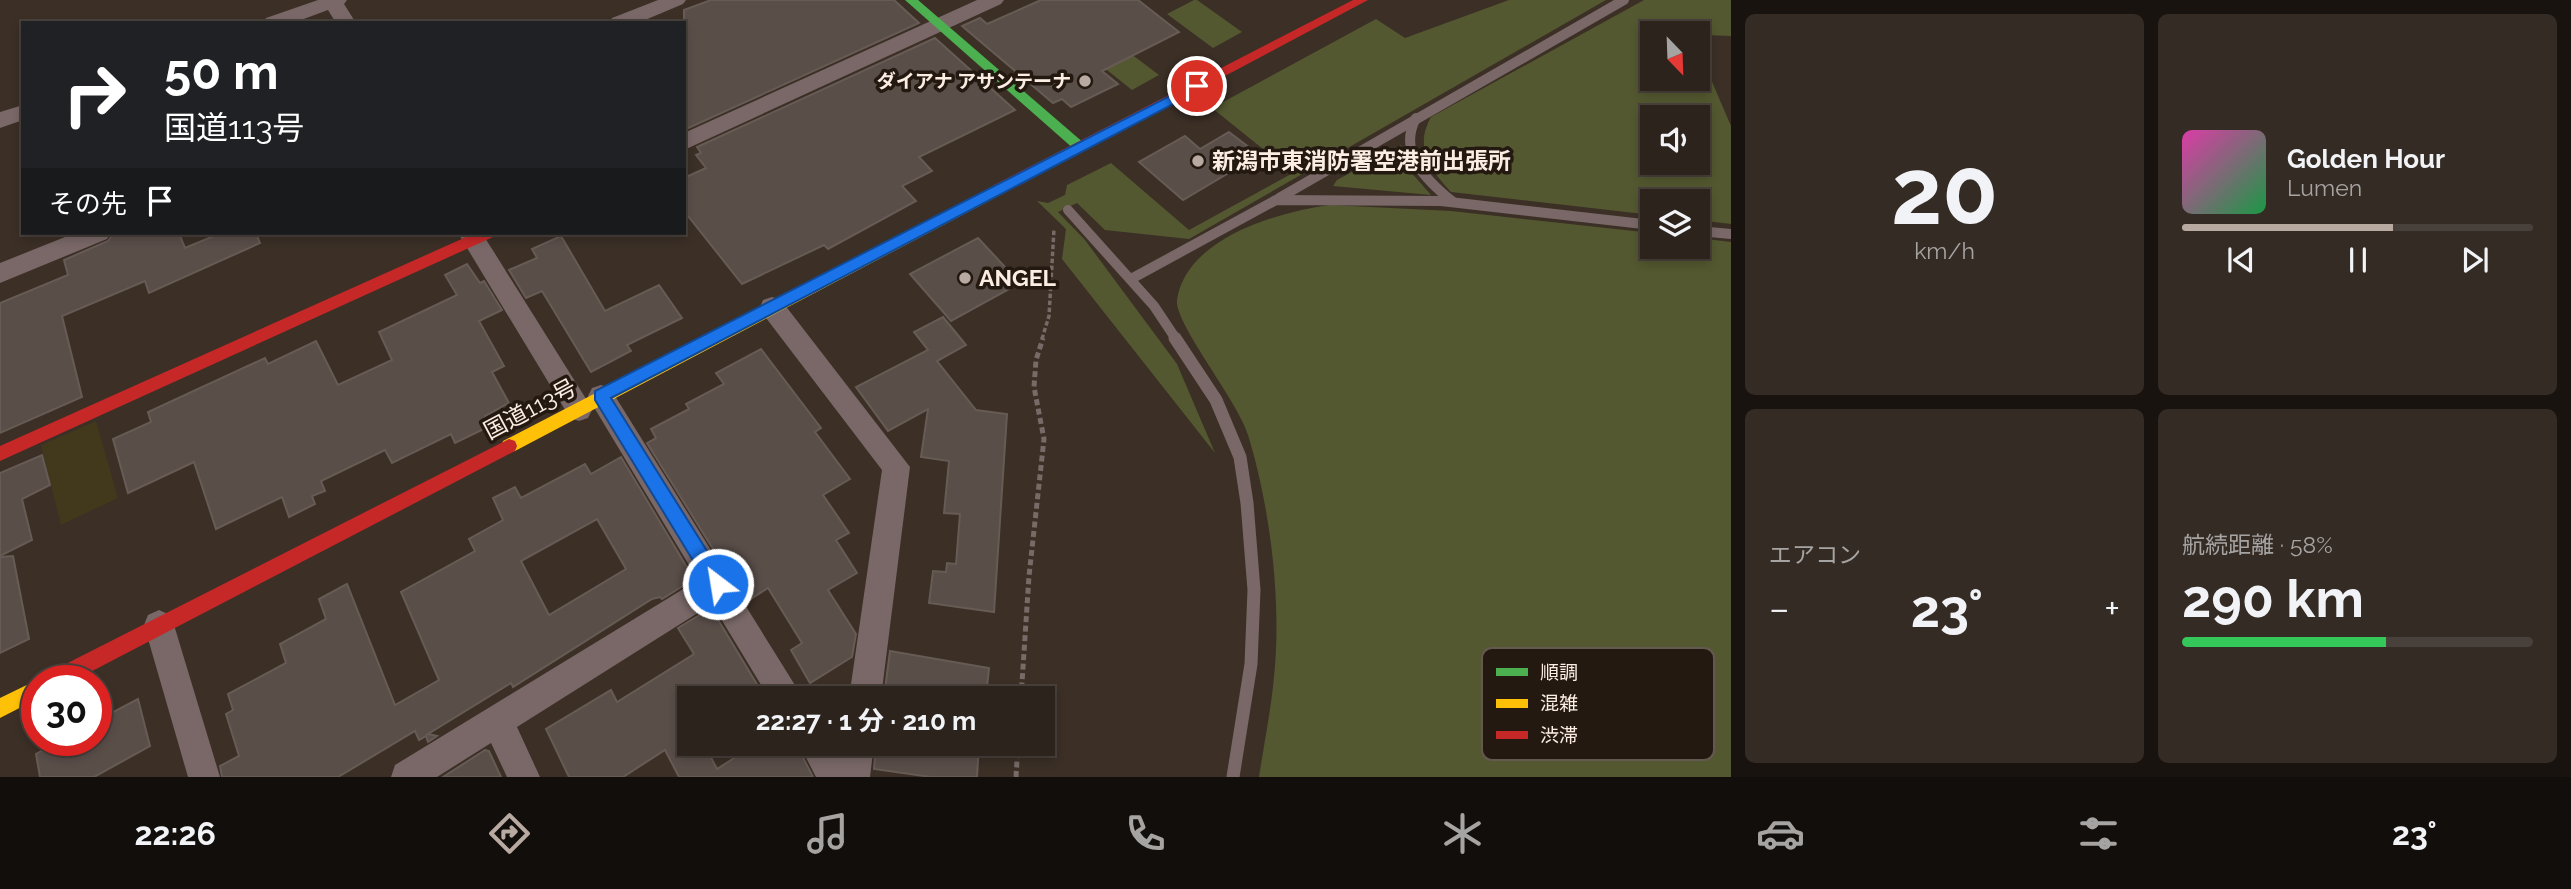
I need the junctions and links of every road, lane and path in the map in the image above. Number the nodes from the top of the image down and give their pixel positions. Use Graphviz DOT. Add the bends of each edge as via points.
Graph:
graph roads {
  1 [pos="334,0"];
  2 [pos="676,0"];
  3 [pos="911,0"];
  4 [pos="994,0"];
  5 [pos="1362,0"];
  6 [pos="1624,0"];
  7 [pos="278,21"];
  8 [pos="344,21"];
  9 [pos="624,21"];
  10 [pos="939,25"];
  11 [pos="21,113"];
  12 [pos="1416,118"];
  13 [pos="0,120"];
  14 [pos="686,141"];
  15 [pos="1080,147"];
  16 [pos="1276,200"];
  17 [pos="1454,203"];
  18 [pos="1068,210"];
  19 [pos="1640,224"];
  20 [pos="1710,232"];
  21 [pos="1731,234"];
  22 [pos="94,235"];
  23 [pos="477,235"];
  24 [pos="0,273"];
  25 [pos="1131,279"];
  26 [pos="772,307"];
  27 [pos="590,403"];
  28 [pos="0,454"];
  29 [pos="718,584"];
  30 [pos="159,625"];
  31 [pos="83,665"];
  32 [pos="780,686"];
  33 [pos="867,686"];
  34 [pos="1022,686"];
  35 [pos="21,697"];
  36 [pos="0,708"];
  37 [pos="497,722"];
  38 [pos="822,756"];
  39 [pos="857,756"];
  40 [pos="1017,756"];
  41 [pos="204,777"];
  42 [pos="407,777"];
  43 [pos="524,777"];
  44 [pos="835,777"];
  45 [pos="854,777"];
  46 [pos="1016,777"];
  47 [pos="1233,777"];
  1 -- 7 [label="street"];
  1 -- 8 [label="street"];
  2 -- 9 [label="street"];
  3 -- 10 [label="main road"];
  4 -- 10 [label="street"];
  5 -- 15 [label="main road, 国道113号"];
  6 -- 12 [label="lane"];
  10 -- 14 [label="street"];
  10 -- 15 [label="main road"];
  11 -- 13 [label="street"];
  12 -- 16 [label="lane"];
  12 -- 17 [label="lane" via="1409,130 1410,151 1429,181"];
  15 -- 26 [label="main road, 国道113号"];
  16 -- 17 [label="lane"];
  16 -- 25 [label="lane"];
  17 -- 19 [label="lane"];
  18 -- 25 [label="lane"];
  18 -- 34 [label="path" via="1055,220 1049,316 1036,360 1034,387 1044,439"];
  20 -- 21 [label="lane"];
  22 -- 24 [label="street"];
  23 -- 27 [label="street"];
  23 -- 28 [label="main road"];
  25 -- 47 [label="lane" via="1216,400 1240,457 1254,590 1251,664"];
  26 -- 27 [label="main road, 国道113号"];
  26 -- 33 [label="street" via="896,467"];
  27 -- 29 [label="street"];
  27 -- 30 [label="main road, 国道113号"];
  29 -- 32 [label="street"];
  29 -- 37 [label="street"];
  30 -- 31 [label="main road, 国道113号"];
  30 -- 41 [label="street"];
  35 -- 36 [label="main road"];
  37 -- 42 [label="street"];
  37 -- 43 [label="street"];
  38 -- 44 [label="street"];
  39 -- 45 [label="street"];
  40 -- 46 [label="path"];
}
